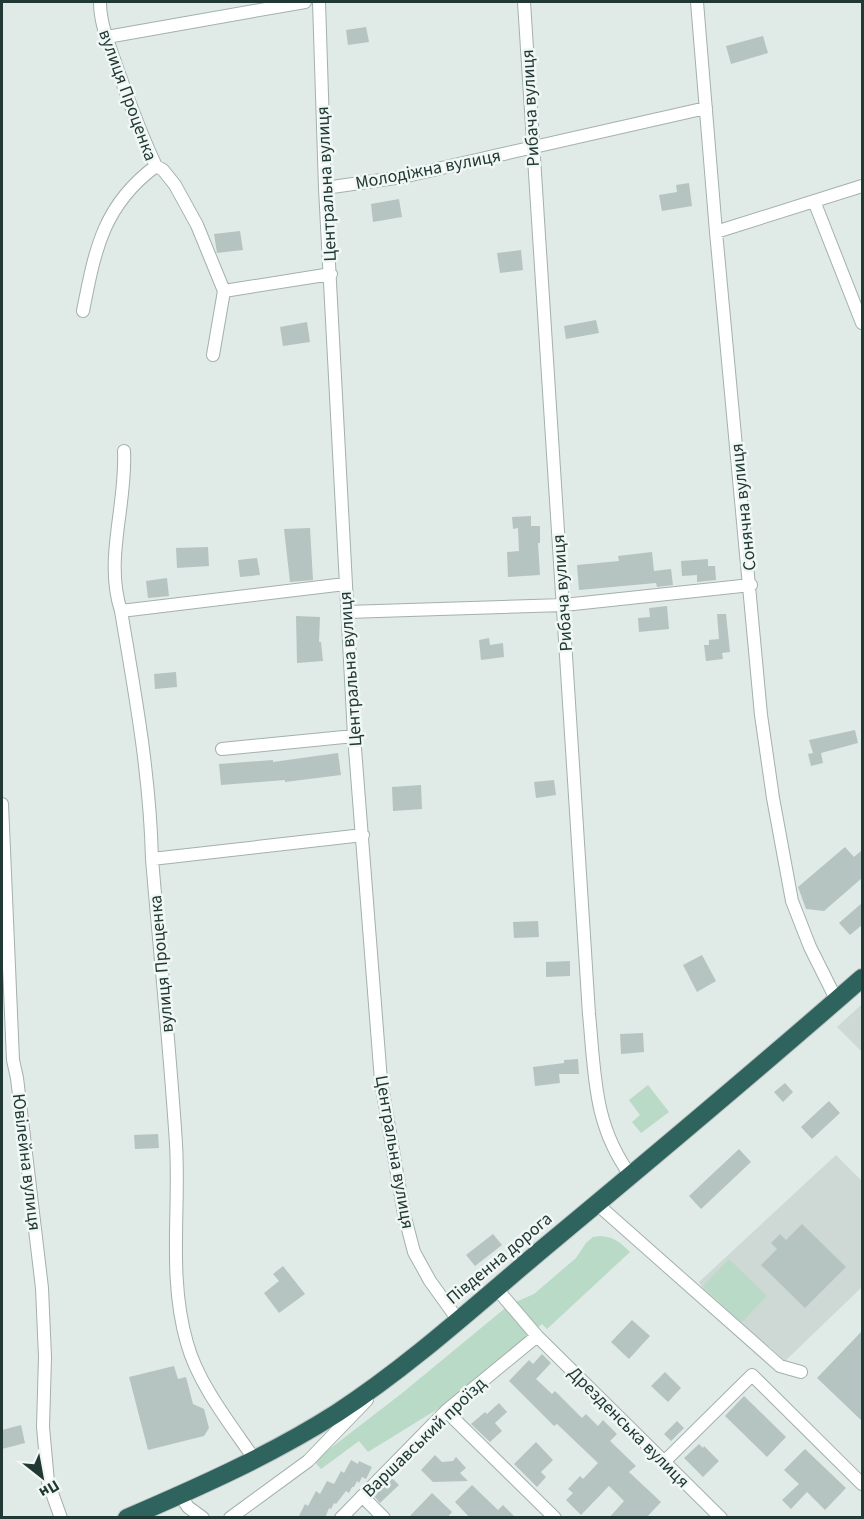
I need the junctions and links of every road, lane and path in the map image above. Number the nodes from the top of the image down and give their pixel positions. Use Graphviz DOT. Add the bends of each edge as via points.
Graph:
graph roads {
  1 [pos="100,2"];
  2 [pos="305,2"];
  3 [pos="319,2"];
  4 [pos="524,2"];
  5 [pos="697,2"];
  6 [pos="107,37"];
  7 [pos="706,108"];
  8 [pos="532,147"];
  9 [pos="156,165"];
  10 [pos="862,186"];
  11 [pos="325,188"];
  12 [pos="814,201"];
  13 [pos="716,232"];
  14 [pos="331,274"];
  15 [pos="224,291"];
  16 [pos="83,311"];
  17 [pos="862,322"];
  18 [pos="213,355"];
  19 [pos="124,451"];
  20 [pos="345,584"];
  21 [pos="751,585"];
  22 [pos="564,605"];
  23 [pos="121,610"];
  24 [pos="348,612"];
  25 [pos="354,736"];
  26 [pos="222,749"];
  27 [pos="2,804"];
  28 [pos="363,835"];
  29 [pos="152,859"];
  30 [pos="862,978"];
  31 [pos="837,1001"];
  32 [pos="631,1176"];
  33 [pos="597,1204"];
  34 [pos="496,1288"];
  35 [pos="458,1320"];
  36 [pos="537,1336"];
  37 [pos="801,1372"];
  38 [pos="392,1374"];
  39 [pos="446,1412"];
  40 [pos="255,1460"];
  41 [pos="665,1461"];
  42 [pos="862,1484"];
  43 [pos="180,1495"];
  44 [pos="362,1496"];
  45 [pos="61,1518"];
  46 [pos="127,1518"];
  47 [pos="203,1518"];
  48 [pos="230,1518"];
  49 [pos="341,1518"];
  50 [pos="384,1518"];
  51 [pos="555,1518"];
  52 [pos="721,1518"];
  1 -- 6 [label="street, вулиця Проценка"];
  2 -- 6 [label="street"];
  3 -- 11 [label="street, Центральна вулиця"];
  4 -- 8 [label="street, Рибача вулиця"];
  5 -- 7 [label="street, Сонячна вулиця"];
  6 -- 9 [label="street, вулиця Проценка" via="137,126"];
  7 -- 8 [label="street, Молодіжна вулиця"];
  7 -- 13 [label="street, Сонячна вулиця"];
  8 -- 11 [label="street, Молодіжна вулиця" via="402,177"];
  8 -- 22 [label="street, Рибача вулиця"];
  9 -- 15 [label="street" via="175,185 197,225"];
  9 -- 16 [label="street, вулиця Проценка" via="133,186 111,215 94,254"];
  10 -- 12 [label="street"];
  11 -- 14 [label="street, Центральна вулиця"];
  12 -- 13 [label="street"];
  12 -- 17 [label="street"];
  13 -- 21 [label="street, Сонячна вулиця"];
  14 -- 15 [label="street"];
  14 -- 20 [label="street, Центральна вулиця"];
  15 -- 18 [label="street"];
  19 -- 23 [label="street, вулиця Проценка" via="125,474 114,557 116,597"];
  20 -- 23 [label="street"];
  20 -- 24 [label="street, Центральна вулиця"];
  21 -- 22 [label="street"];
  21 -- 31 [label="street, Сонячна вулиця" via="761,715 792,901"];
  22 -- 24 [label="street"];
  22 -- 32 [label="street, Рибача вулиця" via="588,1002 598,1100 609,1141"];
  23 -- 29 [label="street, вулиця Проценка" via="146,759"];
  24 -- 25 [label="street, Центральна вулиця"];
  25 -- 26 [label="street"];
  25 -- 28 [label="street, Центральна вулиця"];
  27 -- 45 [label="street, Ювілейна вулиця" via="13,1060 42,1288 43,1427 48,1482"];
  28 -- 29 [label="street"];
  28 -- 35 [label="street, Центральна вулиця" via="381,1081 404,1214 414,1252 429,1281"];
  29 -- 40 [label="street, вулиця Проценка" via="176,1146 177,1281 182,1323 197,1371"];
  30 -- 31 [label="highway, Південна дорога"];
  31 -- 32 [label="highway, Південна дорога"];
  32 -- 33 [label="highway, Південна дорога"];
  33 -- 34 [label="highway, Південна дорога"];
  33 -- 37 [label="street" via="780,1366"];
  34 -- 35 [label="highway, Південна дорога"];
  34 -- 36 [label="street, Дрезденська вулиця"];
  35 -- 38 [label="highway, Південна дорога"];
  36 -- 39 [label="street, Варшавський проїзд"];
  36 -- 41 [label="street, Дрезденська вулиця"];
  38 -- 40 [label="highway, Південна дорога" via="338,1412"];
  38 -- 48 [label="street" via="308,1461"];
  39 -- 44 [label="street, Варшавський проїзд"];
  39 -- 51 [label="street"];
  40 -- 43 [label="highway, Південна дорога"];
  41 -- 42 [label="street" via="752,1375"];
  41 -- 52 [label="street, Дрезденська вулиця"];
  43 -- 46 [label="highway, Південна дорога"];
  43 -- 47 [label="street"];
  44 -- 49 [label="street, Варшавський проїзд"];
  44 -- 50 [label="street"];
}
